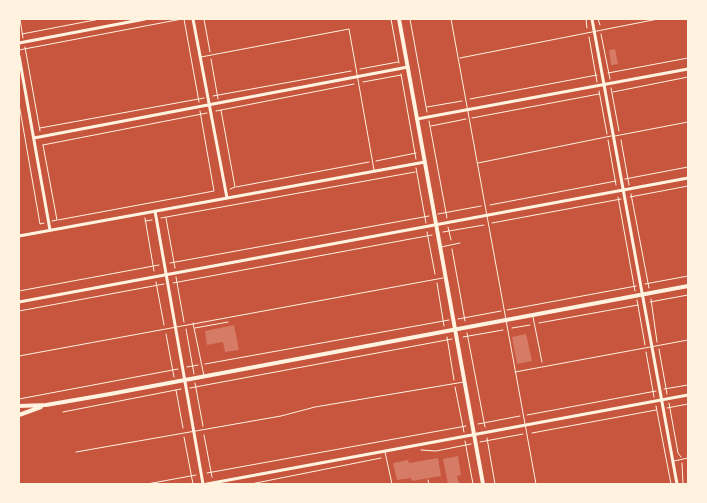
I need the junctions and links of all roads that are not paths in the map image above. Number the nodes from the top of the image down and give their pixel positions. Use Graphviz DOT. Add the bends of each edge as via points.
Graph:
graph roads {
  1 [pos="145,19"];
  2 [pos="193,19"];
  3 [pos="399,19"];
  4 [pos="451,19"];
  5 [pos="592,19"];
  6 [pos="658,19"];
  7 [pos="594,31"];
  8 [pos="19,43"];
  9 [pos="19,56"];
  10 [pos="200,57"];
  11 [pos="460,58"];
  12 [pos="408,67"];
  13 [pos="688,69"];
  14 [pos="357,77"];
  15 [pos="604,85"];
  16 [pos="210,106"];
  17 [pos="468,110"];
  18 [pos="417,119"];
  19 [pos="688,122"];
  20 [pos="613,136"];
  21 [pos="34,138"];
  22 [pos="425,162"];
  23 [pos="477,163"];
  24 [pos="374,172"];
  25 [pos="688,178"];
  26 [pos="623,190"];
  27 [pos="228,198"];
  28 [pos="155,211"];
  29 [pos="486,216"];
  30 [pos="436,225"];
  31 [pos="50,230"];
  32 [pos="19,236"];
  33 [pos="460,243"];
  34 [pos="440,247"];
  35 [pos="165,275"];
  36 [pos="446,277"];
  37 [pos="688,286"];
  38 [pos="643,295"];
  39 [pos="19,302"];
  40 [pos="533,316"];
  41 [pos="228,322"];
  42 [pos="506,322"];
  43 [pos="194,323"];
  44 [pos="175,326"];
  45 [pos="195,328"];
  46 [pos="456,331"];
  47 [pos="688,340"];
  48 [pos="652,347"];
  49 [pos="19,356"];
  50 [pos="542,362"];
  51 [pos="515,372"];
  52 [pos="204,376"];
  53 [pos="185,380"];
  54 [pos="465,382"];
  55 [pos="688,396"];
  56 [pos="661,400"];
  57 [pos="46,405"];
  58 [pos="19,406"];
  59 [pos="19,415"];
  60 [pos="524,425"];
  61 [pos="194,431"];
  62 [pos="474,435"];
  63 [pos="76,452"];
  64 [pos="385,453"];
  65 [pos="688,458"];
  66 [pos="673,461"];
  67 [pos="213,483"];
  68 [pos="205,484"];
  69 [pos="392,484"];
  70 [pos="483,484"];
  71 [pos="536,484"];
  72 [pos="677,484"];
  1 -- 8 [label="street"];
  2 -- 10 [label="street"];
  3 -- 12 [label="street"];
  4 -- 11 [label="lane"];
  5 -- 7 [label="street"];
  6 -- 7 [label="lane"];
  7 -- 11 [label="lane"];
  7 -- 15 [label="street"];
  9 -- 21 [label="street"];
  10 -- 14 [label="lane" via="349,29"];
  10 -- 16 [label="street"];
  11 -- 17 [label="lane"];
  12 -- 14 [label="street"];
  12 -- 18 [label="street"];
  13 -- 15 [label="street"];
  14 -- 16 [label="street"];
  14 -- 24 [label="lane"];
  15 -- 17 [label="street"];
  15 -- 20 [label="street"];
  16 -- 21 [label="street"];
  16 -- 27 [label="street"];
  17 -- 18 [label="street"];
  17 -- 23 [label="lane"];
  18 -- 22 [label="street"];
  19 -- 20 [label="lane"];
  20 -- 23 [label="lane"];
  20 -- 26 [label="street"];
  21 -- 31 [label="street"];
  22 -- 24 [label="street"];
  22 -- 30 [label="street"];
  23 -- 29 [label="lane"];
  24 -- 27 [label="street"];
  25 -- 26 [label="street"];
  26 -- 29 [label="street"];
  26 -- 38 [label="street"];
  27 -- 28 [label="street"];
  28 -- 31 [label="street"];
  28 -- 35 [label="street"];
  29 -- 30 [label="street"];
  29 -- 42 [label="lane"];
  30 -- 34 [label="street"];
  30 -- 35 [label="street"];
  31 -- 32 [label="street"];
  33 -- 34 [label="lane"];
  34 -- 36 [label="street"];
  35 -- 39 [label="street"];
  35 -- 44 [label="street"];
  36 -- 43 [label="lane"];
  36 -- 46 [label="street"];
  37 -- 38 [label="street"];
  38 -- 40 [label="street"];
  38 -- 48 [label="street"];
  40 -- 42 [label="street"];
  40 -- 50 [label="lane"];
  41 -- 45 [label="lane"];
  42 -- 46 [label="street"];
  42 -- 51 [label="lane"];
  43 -- 44 [label="lane"];
  43 -- 45 [label="lane"];
  44 -- 49 [label="lane"];
  44 -- 53 [label="street"];
  45 -- 52 [label="lane"];
  46 -- 52 [label="street"];
  46 -- 54 [label="street"];
  47 -- 48 [label="lane"];
  48 -- 51 [label="lane"];
  48 -- 56 [label="street"];
  51 -- 60 [label="lane"];
  52 -- 53 [label="street"];
  53 -- 57 [label="street"];
  53 -- 61 [label="street"];
  54 -- 61 [label="lane"];
  54 -- 62 [label="street"];
  55 -- 56 [label="street"];
  56 -- 60 [label="street"];
  56 -- 66 [label="street"];
  57 -- 58 [label="street"];
  57 -- 59 [label="street"];
  60 -- 62 [label="street"];
  60 -- 71 [label="lane"];
  61 -- 63 [label="lane"];
  61 -- 68 [label="street"];
  62 -- 64 [label="street"];
  62 -- 70 [label="street"];
  64 -- 67 [label="street"];
  64 -- 69 [label="lane"];
  65 -- 66 [label="lane"];
  66 -- 72 [label="street"];
  67 -- 68 [label="street"];
}
